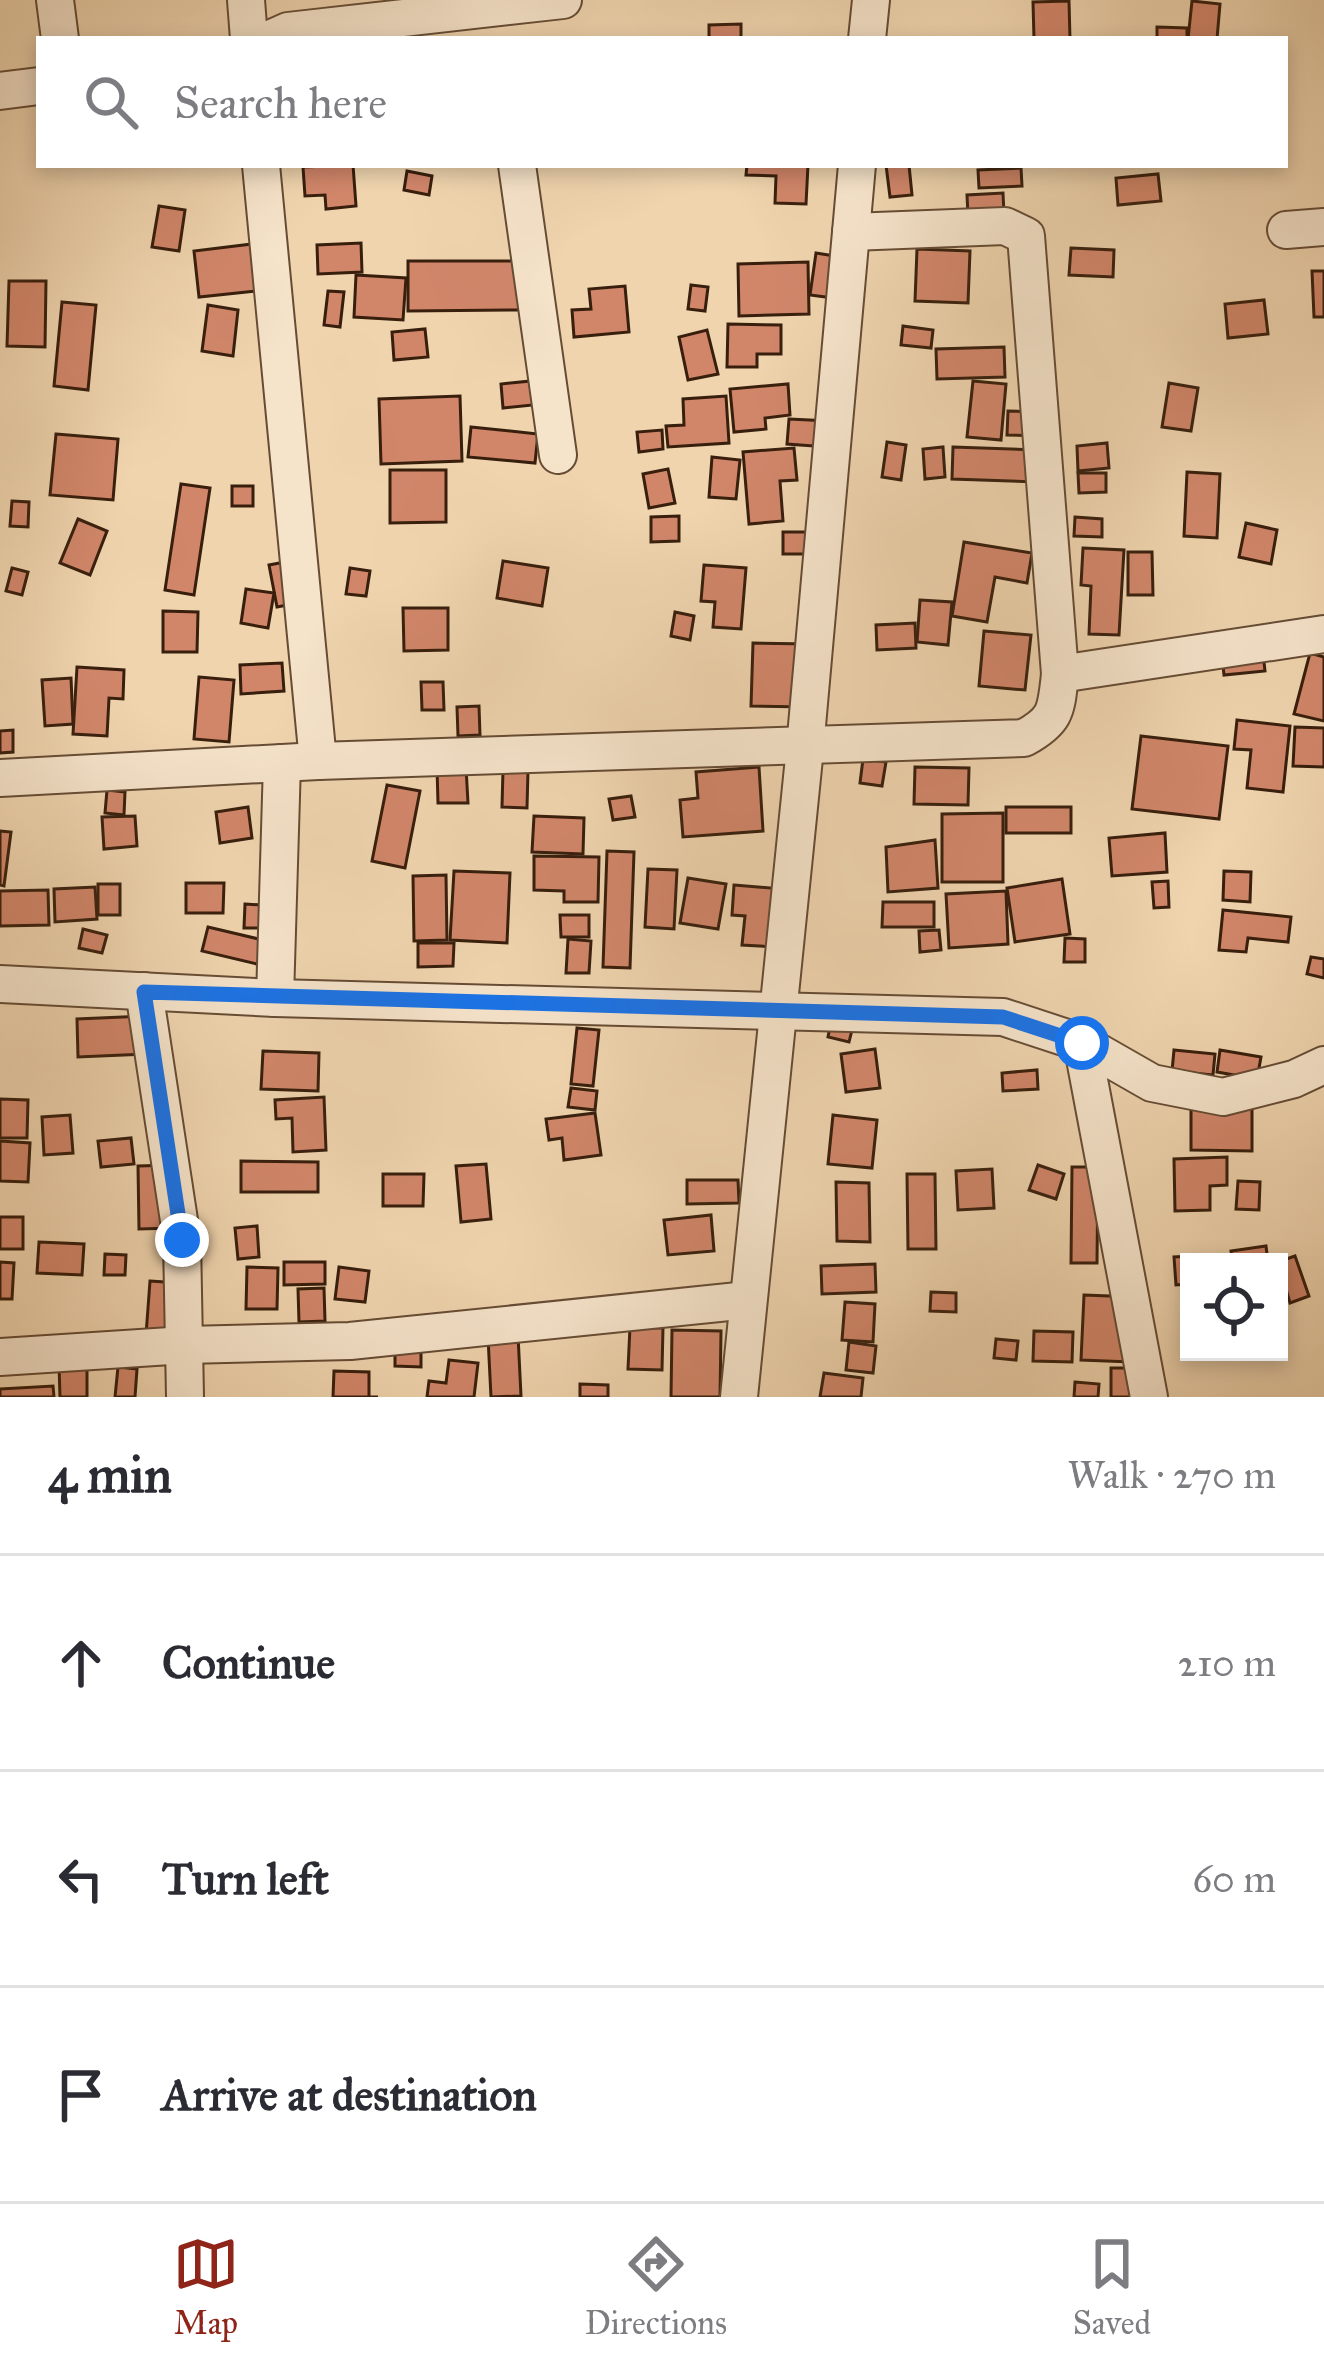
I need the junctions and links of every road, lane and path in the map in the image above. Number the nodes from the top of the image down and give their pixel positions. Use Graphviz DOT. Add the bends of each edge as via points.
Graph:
graph roads {
  1 [pos="55,0"];
  2 [pos="246,0"];
  3 [pos="562,0"];
  4 [pos="871,0"];
  5 [pos="454,12"];
  6 [pos="337,13"];
  7 [pos="60,36"];
  8 [pos="249,36"];
  9 [pos="277,36"];
  10 [pos="480,36"];
  11 [pos="868,36"];
  12 [pos="36,86"];
  13 [pos="0,91"];
  14 [pos="261,168"];
  15 [pos="517,168"];
  16 [pos="856,168"];
  17 [pos="1324,227"];
  18 [pos="1286,230"];
  19 [pos="851,232"];
  20 [pos="558,455"];
  21 [pos="1324,634"];
  22 [pos="1060,674"];
  23 [pos="805,748"];
  24 [pos="300,762"];
  25 [pos="0,778"];
  26 [pos="0,984"];
  27 [pos="144,992"];
  28 [pos="275,998"];
  29 [pos="775,1011"];
  30 [pos="1082,1043"];
  31 [pos="1324,1065"];
  32 [pos="748,1300"];
  33 [pos="186,1345"];
  34 [pos="0,1357"];
  35 [pos="185,1397"];
  36 [pos="739,1397"];
  37 [pos="1149,1397"];
  1 -- 7 [label="street"];
  2 -- 8 [label="street"];
  3 -- 5 [label="street"];
  4 -- 11 [label="street"];
  5 -- 6 [label="street"];
  5 -- 10 [label="street"];
  6 -- 9 [label="street"];
  12 -- 13 [label="street"];
  14 -- 24 [label="street"];
  15 -- 20 [label="street"];
  16 -- 19 [label="street"];
  17 -- 18 [label="street"];
  19 -- 22 [label="street" via="1005,226 1026,236"];
  19 -- 23 [label="street"];
  21 -- 22 [label="street"];
  22 -- 23 [label="street" via="1047,726 1024,738"];
  23 -- 24 [label="street"];
  23 -- 29 [label="street"];
  24 -- 25 [label="street"];
  24 -- 28 [label="street"];
  26 -- 27 [label="street"];
  27 -- 28 [label="street"];
  27 -- 33 [label="street" via="182,1240"];
  28 -- 29 [label="street"];
  29 -- 30 [label="street" via="1003,1017"];
  29 -- 32 [label="street"];
  30 -- 31 [label="street" via="1152,1083 1223,1097"];
  30 -- 37 [label="street"];
  32 -- 33 [label="street" via="350,1341"];
  32 -- 36 [label="street"];
  33 -- 34 [label="street"];
  33 -- 35 [label="street"];
}
